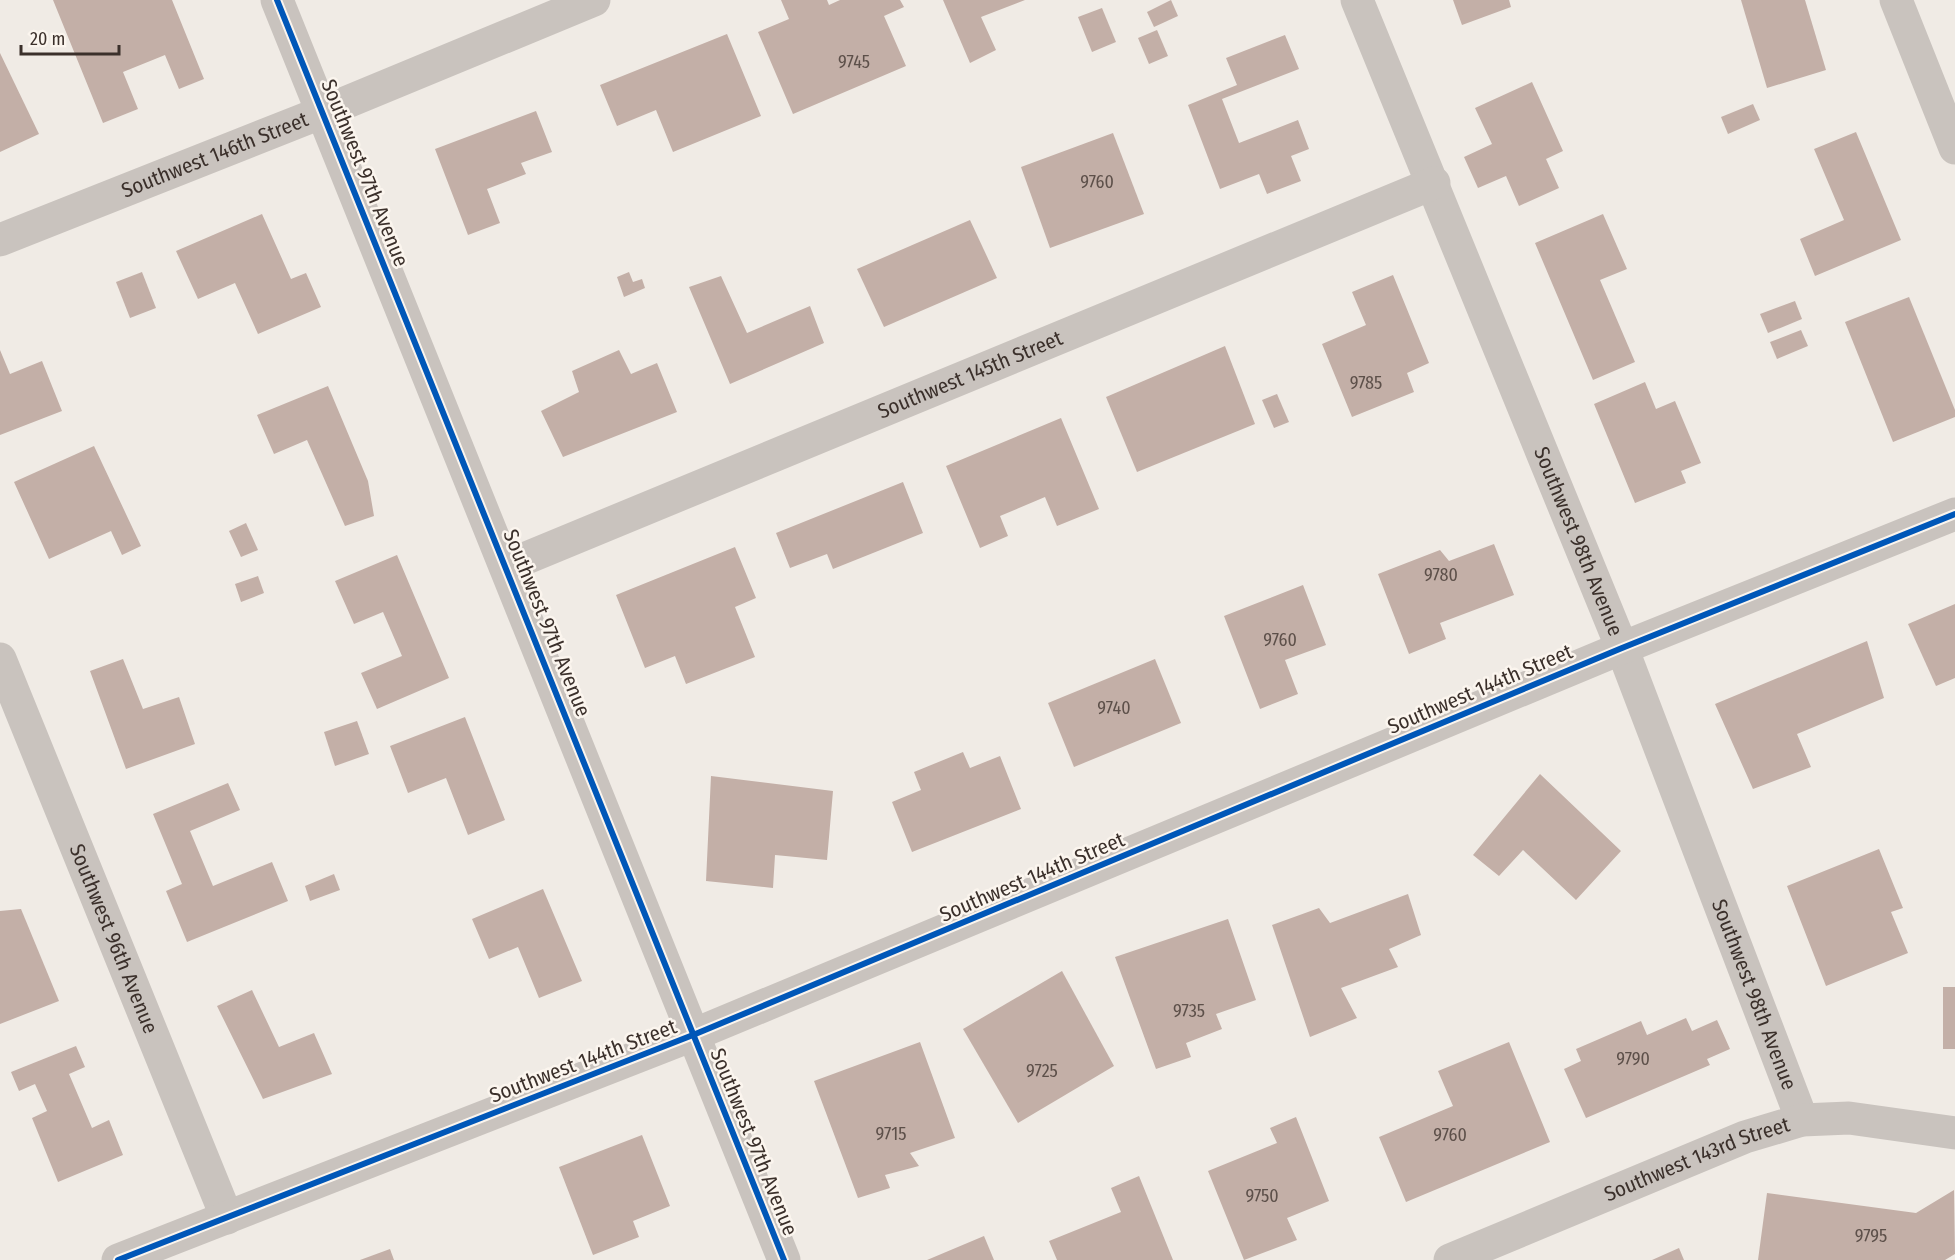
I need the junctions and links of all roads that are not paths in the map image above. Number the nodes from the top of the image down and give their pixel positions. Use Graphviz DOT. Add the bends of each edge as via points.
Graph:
graph roads {
  1 [pos="277,0"];
  2 [pos="594,0"];
  3 [pos="1357,0"];
  4 [pos="1896,0"];
  5 [pos="323,112"];
  6 [pos="1955,148"];
  7 [pos="1434,183"];
  8 [pos="0,240"];
  9 [pos="1955,514"];
  10 [pos="507,566"];
  11 [pos="1622,648"];
  12 [pos="0,659"];
  13 [pos="693,1035"];
  14 [pos="1802,1120"];
  15 [pos="1955,1133"];
  16 [pos="227,1218"];
  17 [pos="1468,1257"];
  18 [pos="117,1260"];
  19 [pos="784,1260"];
  1 -- 5 [label="street, Southwest 97th Avenue"];
  2 -- 5 [label="street, Southwest 146th Street"];
  3 -- 7 [label="street, Southwest 98th Avenue"];
  4 -- 6 [label="street"];
  5 -- 8 [label="street, Southwest 146th Street"];
  5 -- 10 [label="street, Southwest 97th Avenue"];
  7 -- 10 [label="street, Southwest 145th Street"];
  7 -- 11 [label="street, Southwest 98th Avenue"];
  9 -- 11 [label="street, Southwest 144th Street"];
  10 -- 13 [label="street, Southwest 97th Avenue"];
  11 -- 13 [label="street, Southwest 144th Street"];
  11 -- 14 [label="street, Southwest 98th Avenue"];
  12 -- 16 [label="street, Southwest 96th Avenue"];
  13 -- 16 [label="street, Southwest 144th Street"];
  13 -- 19 [label="street, Southwest 97th Avenue"];
  14 -- 15 [label="street, Southwest 143rd Street" via="1849,1118"];
  14 -- 17 [label="street, Southwest 143rd Street" via="1745,1137"];
  16 -- 18 [label="street, Southwest 144th Street"];
}
